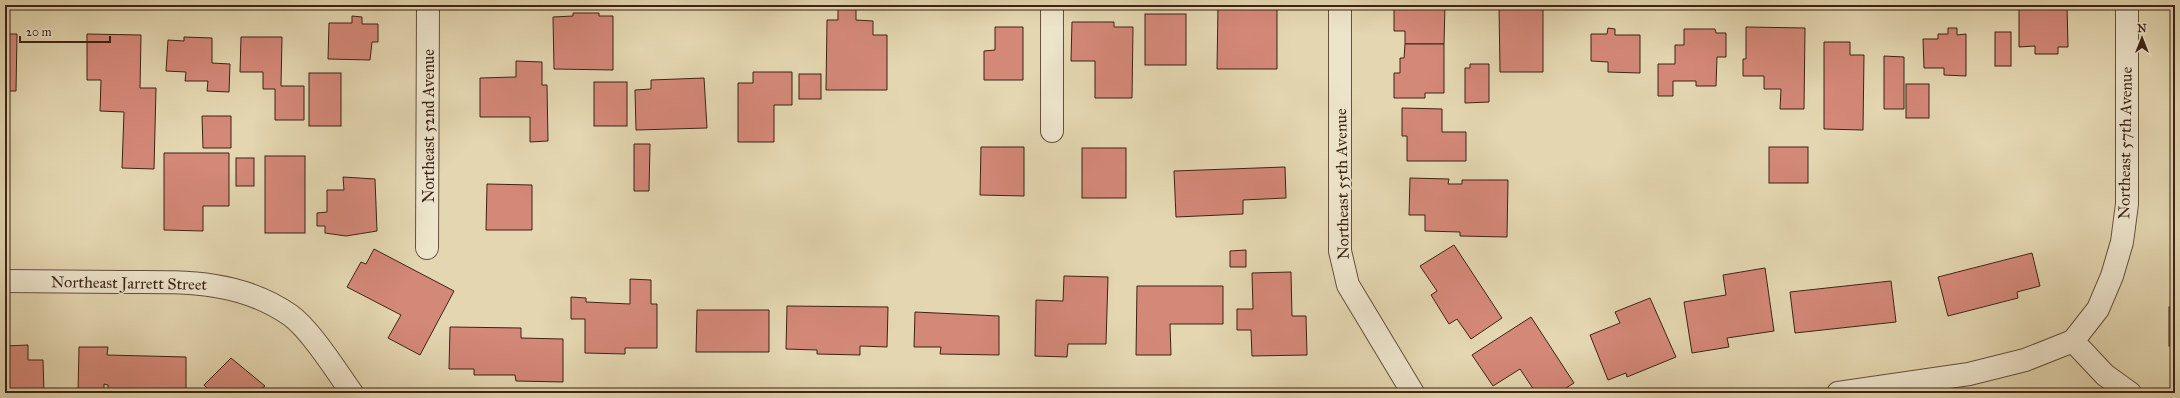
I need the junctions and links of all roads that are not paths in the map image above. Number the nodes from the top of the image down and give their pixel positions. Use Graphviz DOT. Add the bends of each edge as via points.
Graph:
graph roads {
  1 [pos="428,5"];
  2 [pos="1052,5"];
  3 [pos="1340,5"];
  4 [pos="2127,5"];
  5 [pos="1052,131"];
  6 [pos="427,248"];
  7 [pos="5,281"];
  8 [pos="2073,340"];
  9 [pos="1410,392"];
  10 [pos="352,393"];
  11 [pos="1838,393"];
  12 [pos="2130,393"];
  1 -- 6 [label="street, Northeast 52nd Avenue"];
  2 -- 5 [label="street"];
  3 -- 9 [label="street, Northeast 55th Avenue" via="1340,251 1348,285"];
  4 -- 8 [label="street, Northeast 57th Avenue" via="2127,204 2122,242 2112,276 2098,309"];
  7 -- 10 [label="street, Northeast Jarrett Street" via="197,283 233,288 267,301 291,316 314,341"];
  8 -- 11 [label="street" via="2025,360 1969,374"];
  8 -- 12 [label="street" via="2105,375"];
}
